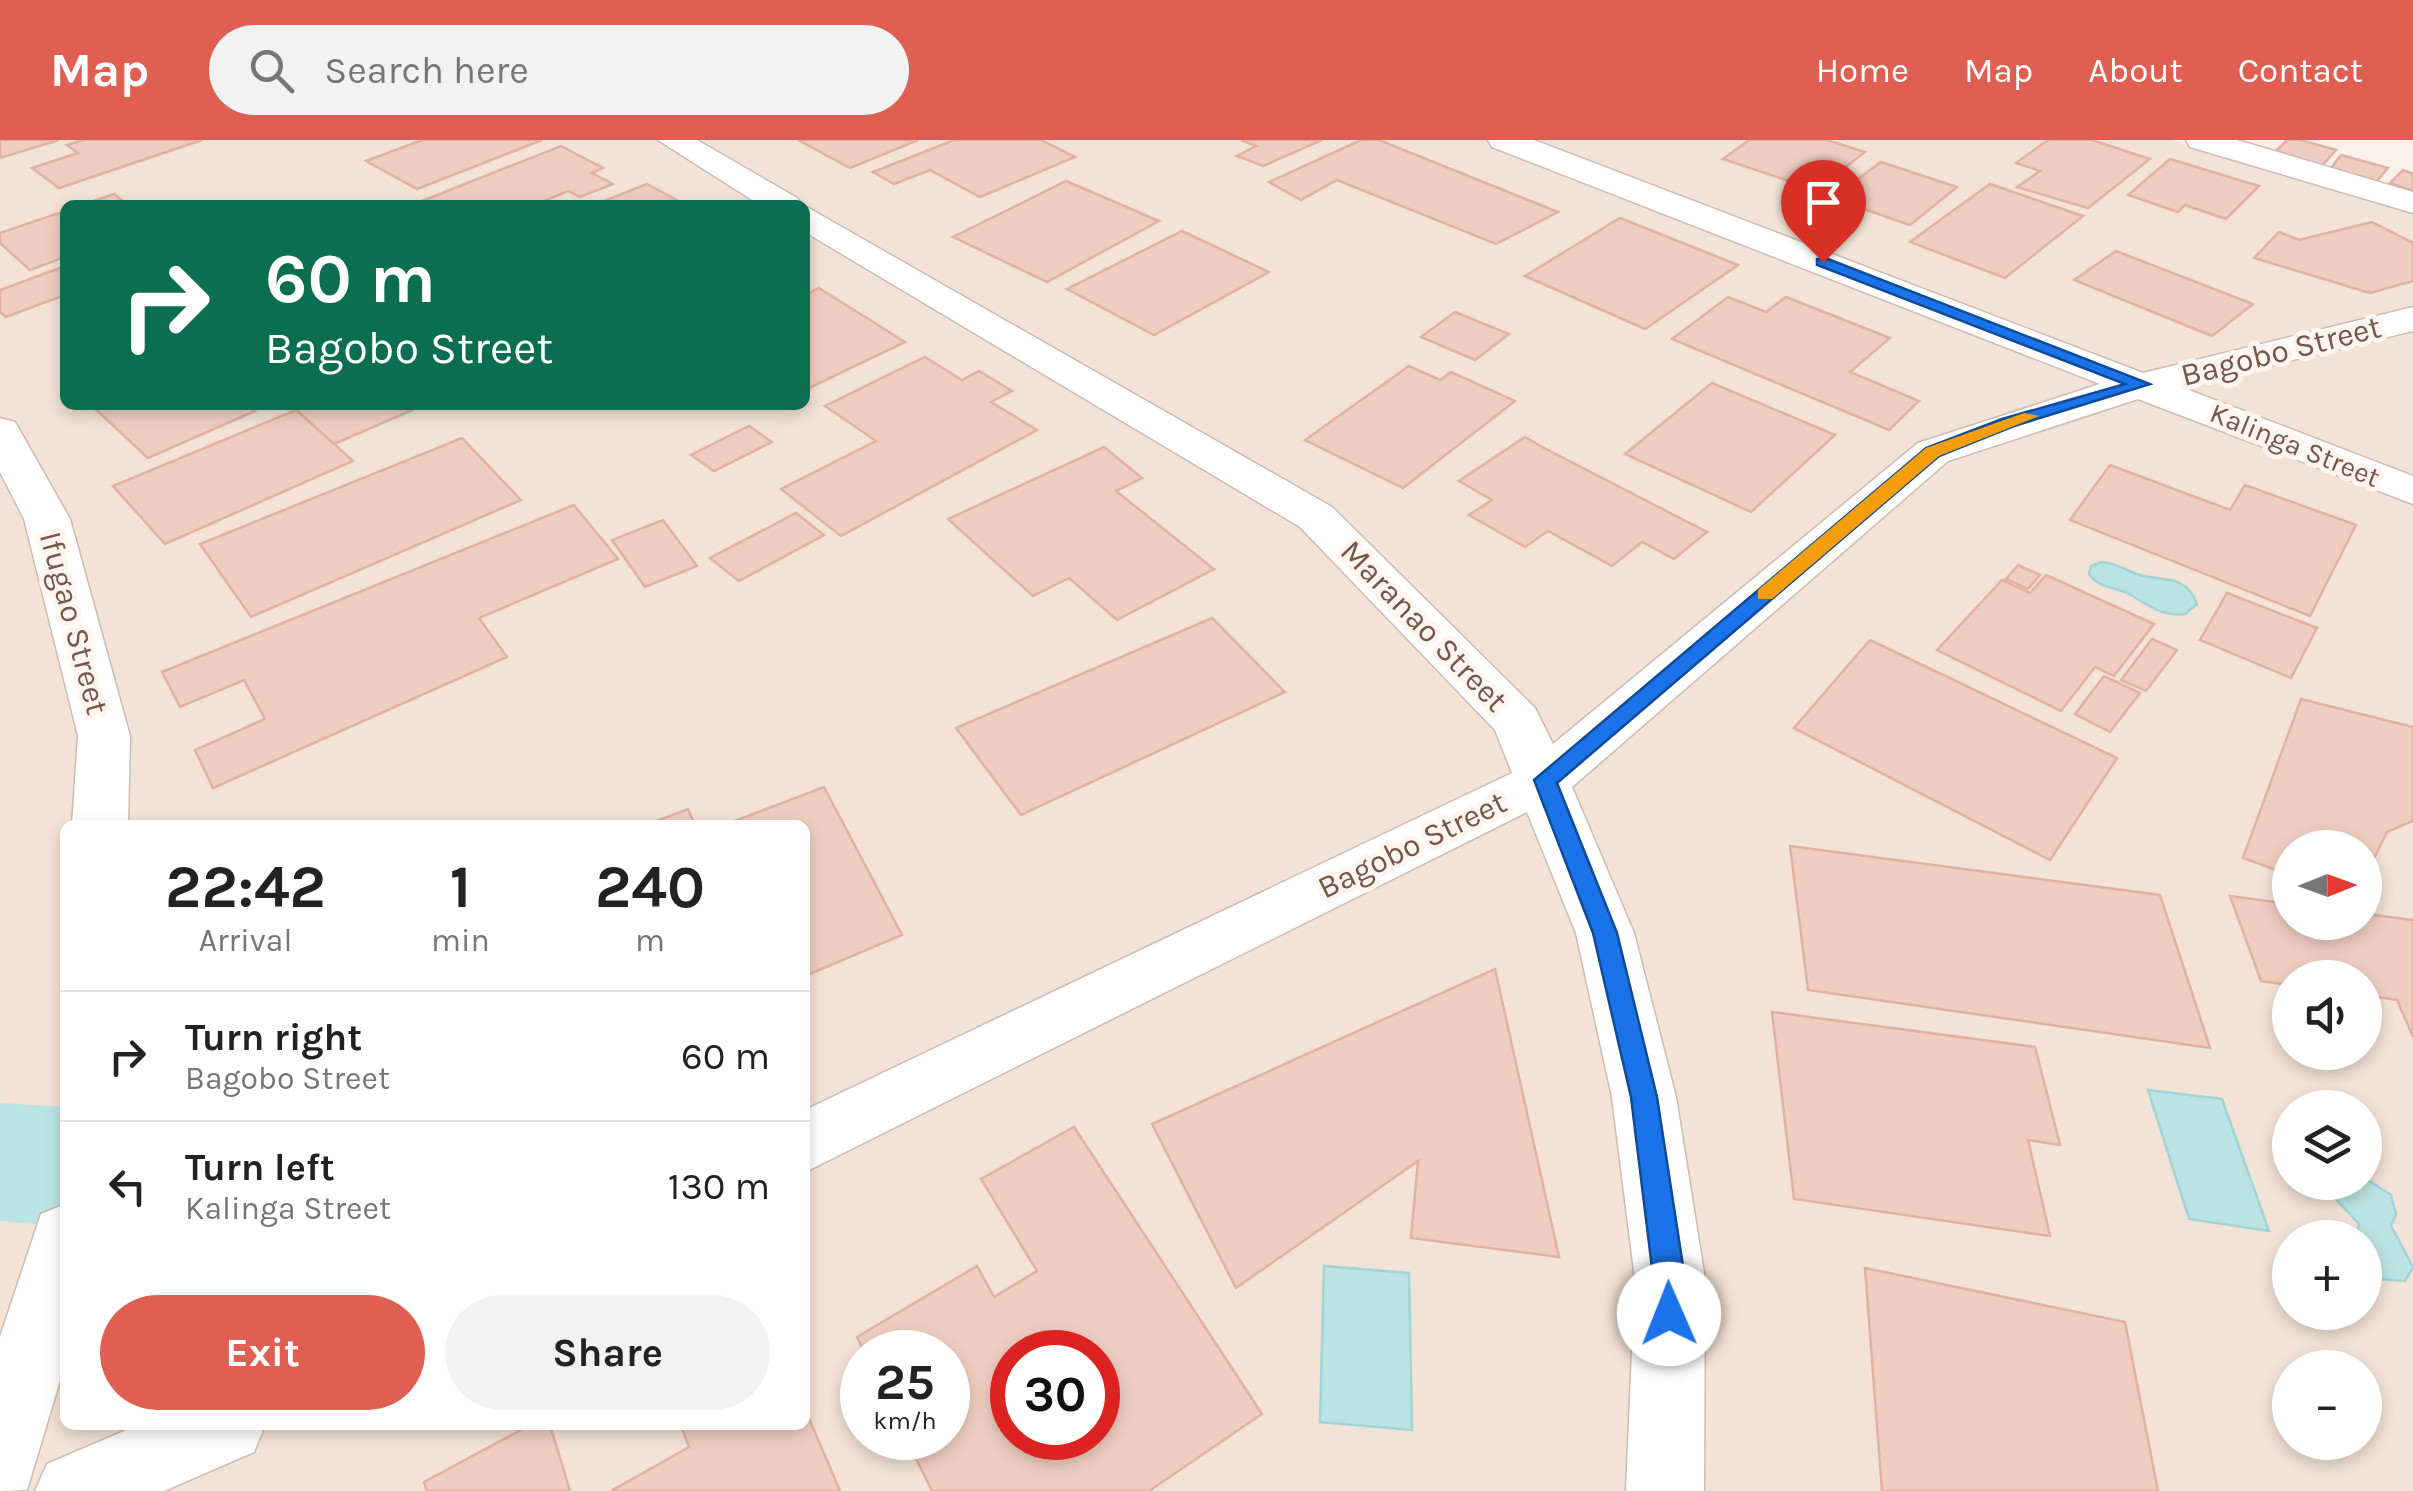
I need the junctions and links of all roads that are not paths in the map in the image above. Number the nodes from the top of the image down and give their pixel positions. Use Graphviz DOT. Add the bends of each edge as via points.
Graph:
graph roads {
  1 [pos="674,140"];
  2 [pos="1504,140"];
  3 [pos="2202,140"];
  4 [pos="776,200"];
  5 [pos="2413,203"];
  6 [pos="810,220"];
  7 [pos="2413,319"];
  8 [pos="2142,384"];
  9 [pos="0,431"];
  10 [pos="2413,491"];
  11 [pos="23,518"];
  12 [pos="1545,780"];
  13 [pos="100,820"];
  14 [pos="810,1140"];
  15 [pos="60,1255"];
  16 [pos="215,1430"];
  17 [pos="0,1462"];
  18 [pos="74,1491"];
  19 [pos="1665,1491"];
  1 -- 4 [label="street"];
  2 -- 8 [label="street, Kalinga Street"];
  3 -- 5 [label="street"];
  6 -- 12 [label="street, Maranao Street" via="1316,517 1517,721"];
  7 -- 8 [label="street, Bagobo Street"];
  8 -- 10 [label="street, Kalinga Street"];
  8 -- 12 [label="street, Bagobo Street" via="1933,452"];
  9 -- 11 [label="street, Ifugao Street"];
  11 -- 13 [label="street, Ifugao Street" via="104,736"];
  12 -- 14 [label="street, Bagobo Street"];
  12 -- 19 [label="street, Maranao Street" via="1605,933 1644,1097 1670,1279"];
  15 -- 17 [label="street"];
  16 -- 18 [label="street"];
}
